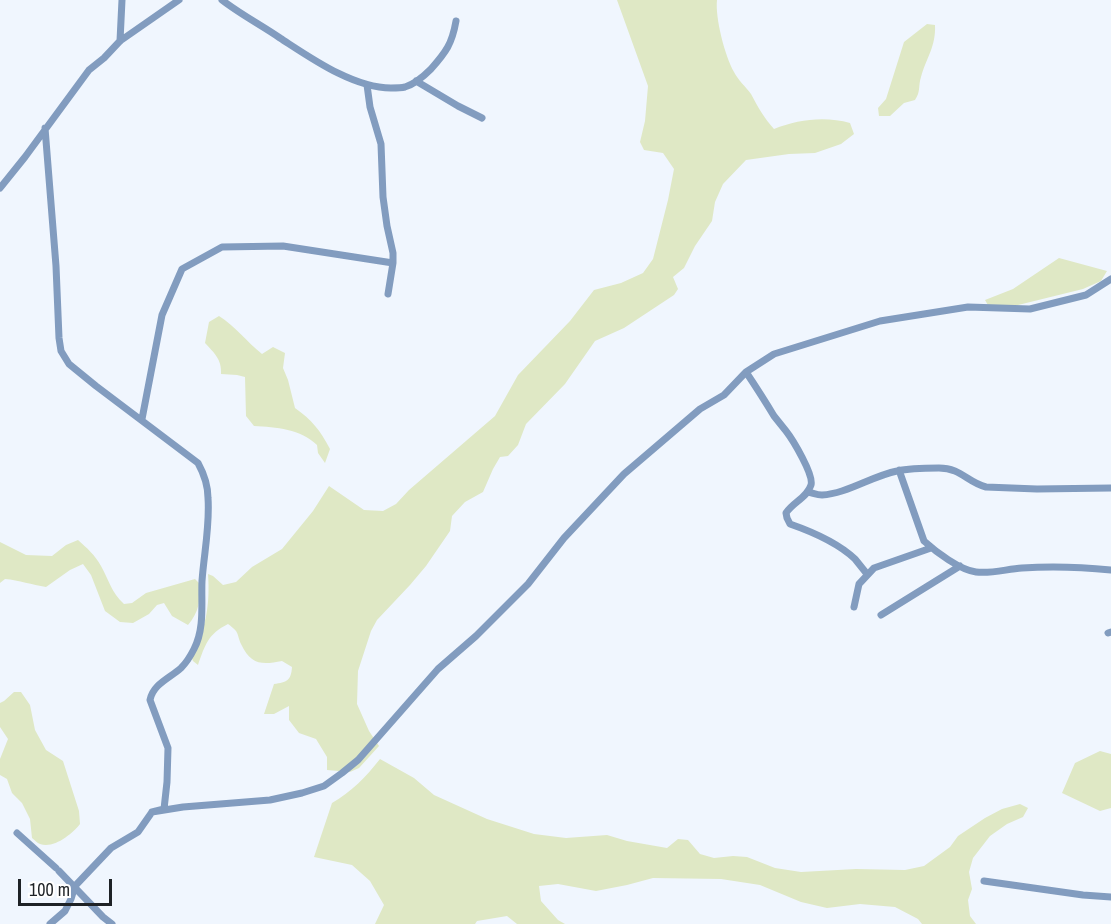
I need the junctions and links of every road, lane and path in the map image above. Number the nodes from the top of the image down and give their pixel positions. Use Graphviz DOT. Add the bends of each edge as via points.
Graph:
graph roads {
  1 [pos="122,0"];
  2 [pos="179,0"];
  3 [pos="222,0"];
  4 [pos="456,21"];
  5 [pos="120,41"];
  6 [pos="416,81"];
  7 [pos="366,85"];
  8 [pos="482,118"];
  9 [pos="45,128"];
  10 [pos="0,188"];
  11 [pos="393,263"];
  12 [pos="1111,279"];
  13 [pos="388,294"];
  14 [pos="746,372"];
  15 [pos="142,419"];
  16 [pos="899,470"];
  17 [pos="1111,488"];
  18 [pos="808,492"];
  19 [pos="931,548"];
  20 [pos="960,566"];
  21 [pos="1111,570"];
  22 [pos="867,574"];
  23 [pos="854,607"];
  24 [pos="881,615"];
  25 [pos="152,812"];
  26 [pos="17,833"];
  27 [pos="984,881"];
  28 [pos="75,886"];
  29 [pos="1111,897"];
  30 [pos="50,924"];
  31 [pos="112,924"];
  1 -- 5 [label="street"];
  2 -- 5 [label="street"];
  3 -- 7 [label="street" via="295,48"];
  4 -- 6 [label="street" via="445,54"];
  5 -- 9 [label="street" via="89,70"];
  6 -- 7 [label="street" via="403,88"];
  6 -- 8 [label="street"];
  7 -- 11 [label="street" via="381,144 383,198"];
  9 -- 10 [label="street"];
  9 -- 15 [label="street" via="61,351 69,364"];
  11 -- 13 [label="street"];
  11 -- 15 [label="street" via="283,246 222,247 182,268 162,315"];
  12 -- 14 [label="street" via="1086,295 1030,309 968,307 880,321 774,354"];
  14 -- 18 [label="street" via="811,474"];
  14 -- 25 [label="street" via="724,395 700,409 624,474 564,538 528,584 438,669 342,773 324,786 270,800"];
  15 -- 25 [label="street" via="198,463 208,496 203,600 196,647 182,667 156,687 150,700 169,757 164,809"];
  16 -- 17 [label="street" via="955,470 986,487"];
  16 -- 18 [label="street" via="824,495"];
  16 -- 19 [label="street" via="924,541"];
  18 -- 22 [label="street" via="786,513 790,524 830,541"];
  19 -- 20 [label="street"];
  19 -- 22 [label="street"];
  20 -- 21 [label="street" via="976,572 1051,566"];
  20 -- 24 [label="street"];
  22 -- 23 [label="street" via="859,584"];
  25 -- 28 [label="street" via="138,832 111,848"];
  26 -- 28 [label="street"];
  27 -- 29 [label="street"];
  28 -- 30 [label="street" via="64,911"];
  28 -- 31 [label="street"];
}
